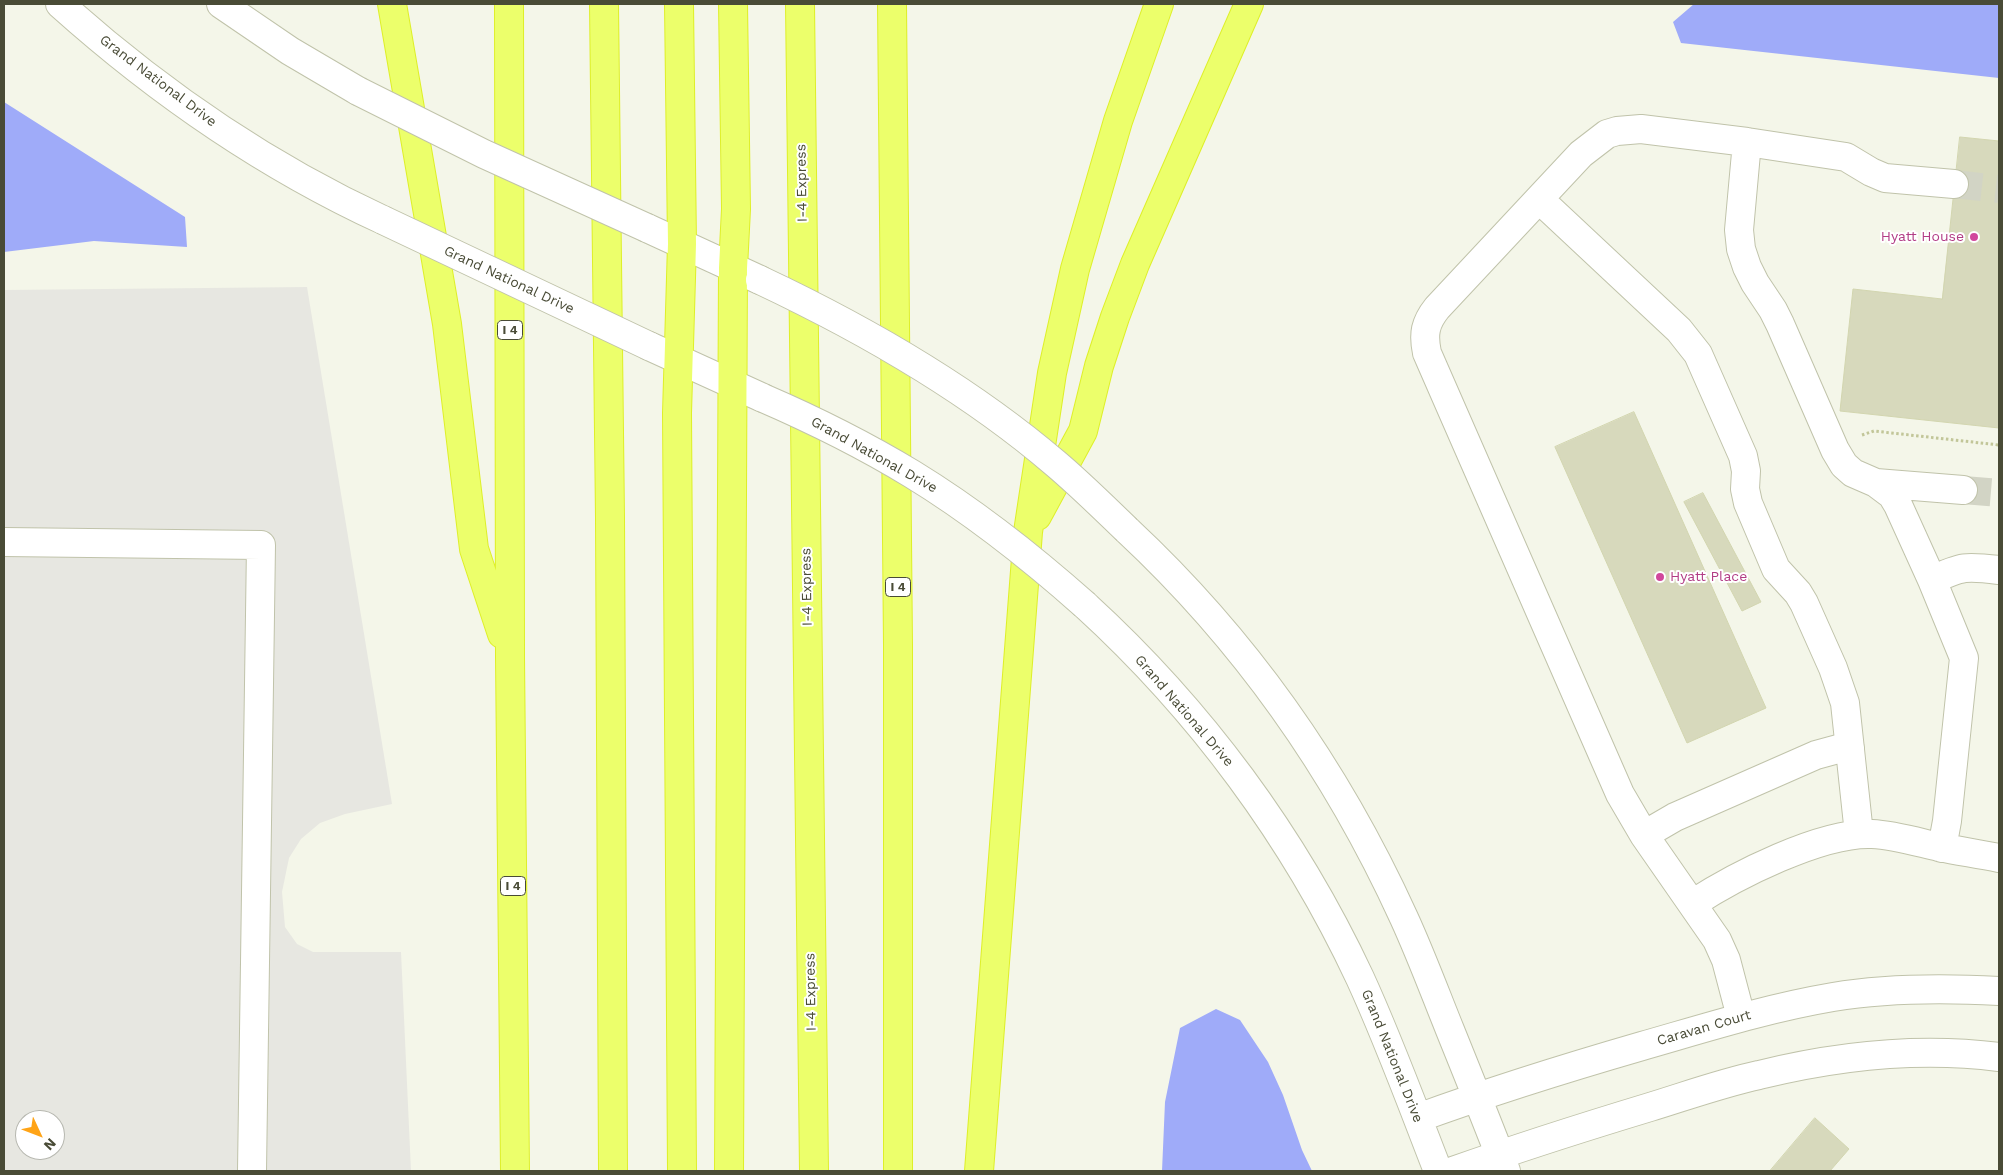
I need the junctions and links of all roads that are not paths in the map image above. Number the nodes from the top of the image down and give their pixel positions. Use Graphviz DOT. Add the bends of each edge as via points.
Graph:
graph roads {
  1 [pos="60,4"];
  2 [pos="221,4"];
  3 [pos="392,4"];
  4 [pos="509,4"];
  5 [pos="604,4"];
  6 [pos="678,4"];
  7 [pos="733,4"];
  8 [pos="800,4"];
  9 [pos="892,4"];
  10 [pos="1159,4"];
  11 [pos="1249,4"];
  12 [pos="1747,142"];
  13 [pos="1954,184"];
  14 [pos="1538,200"];
  15 [pos="682,244"];
  16 [pos="733,268"];
  17 [pos="679,359"];
  18 [pos="733,384"];
  19 [pos="1876,483"];
  20 [pos="1963,490"];
  21 [pos="1028,532"];
  22 [pos="4,542"];
  23 [pos="1999,570"];
  24 [pos="1932,580"];
  25 [pos="510,657"];
  26 [pos="1850,748"];
  27 [pos="1644,834"];
  28 [pos="1859,834"];
  29 [pos="1942,848"];
  30 [pos="1999,858"];
  31 [pos="1692,904"];
  32 [pos="1999,991"];
  33 [pos="1741,1017"];
  34 [pos="1999,1057"];
  35 [pos="1476,1097"];
  36 [pos="1418,1118"];
  37 [pos="1502,1163"];
  38 [pos="252,1171"];
  39 [pos="515,1171"];
  40 [pos="613,1171"];
  41 [pos="682,1171"];
  42 [pos="729,1171"];
  43 [pos="814,1171"];
  44 [pos="898,1171"];
  45 [pos="979,1171"];
  46 [pos="1438,1171"];
  47 [pos="1453,1171"];
  1 -- 17 [label="street, Grand National Drive, bridge" via="131,63 207,118 312,184"];
  2 -- 15 [label="street, bridge" via="290,51 358,91 476,151"];
  3 -- 25 [label="highway" via="447,324 474,548"];
  4 -- 25 [label="highway, I 4"];
  5 -- 40 [label="highway"];
  6 -- 15 [label="highway"];
  7 -- 16 [label="highway" via="736,209"];
  8 -- 43 [label="highway, I-4 Express"];
  9 -- 44 [label="highway, I 4" via="898,645"];
  10 -- 21 [label="highway" via="1118,121 1075,269 1052,373"];
  11 -- 21 [label="highway" via="1129,282 1099,366 1084,431"];
  12 -- 13 [label="street" via="1846,157 1885,178"];
  12 -- 14 [label="street" via="1641,129 1617,131 1589,146"];
  12 -- 19 [label="street" via="1739,230 1747,267 1780,324 1835,450 1853,473"];
  14 -- 26 [label="street" via="1679,330 1698,354 1742,456 1746,496 1773,564 1801,598 1840,685"];
  14 -- 27 [label="street" via="1437,308 1429,319 1424,341 1620,794"];
  15 -- 16 [label="street"];
  15 -- 17 [label="highway"];
  16 -- 18 [label="highway"];
  16 -- 35 [label="street, bridge" via="820,308 953,388 1081,485 1203,607 1244,654 1348,808 1404,919"];
  17 -- 18 [label="street, Grand National Drive"];
  17 -- 41 [label="highway"];
  18 -- 36 [label="street, Grand National Drive, bridge" via="857,442 932,486 1012,544 1127,645 1189,712 1284,839 1360,979"];
  18 -- 42 [label="highway"];
  19 -- 20 [label="street"];
  19 -- 24 [label="street" via="1892,495 1898,505"];
  21 -- 45 [label="highway"];
  22 -- 38 [label="street" via="261,545"];
  23 -- 24 [label="street" via="1967,567"];
  24 -- 29 [label="street" via="1964,658"];
  25 -- 39 [label="highway, I 4"];
  26 -- 27 [label="street" via="1816,755 1675,817"];
  26 -- 28 [label="street"];
  27 -- 31 [label="street"];
  28 -- 29 [label="street"];
  28 -- 31 [label="street" via="1830,840 1769,862"];
  29 -- 30 [label="street"];
  31 -- 33 [label="street" via="1722,950"];
  32 -- 33 [label="street, Caravan Court" via="1864,993"];
  33 -- 35 [label="street, Caravan Court"];
  34 -- 37 [label="street" via="1955,1054 1875,1056 1795,1067 1749,1078"];
  35 -- 36 [label="street, Caravan Court"];
  35 -- 37 [label="street"];
  36 -- 46 [label="street, Grand National Drive"];
  37 -- 47 [label="street"];
}
